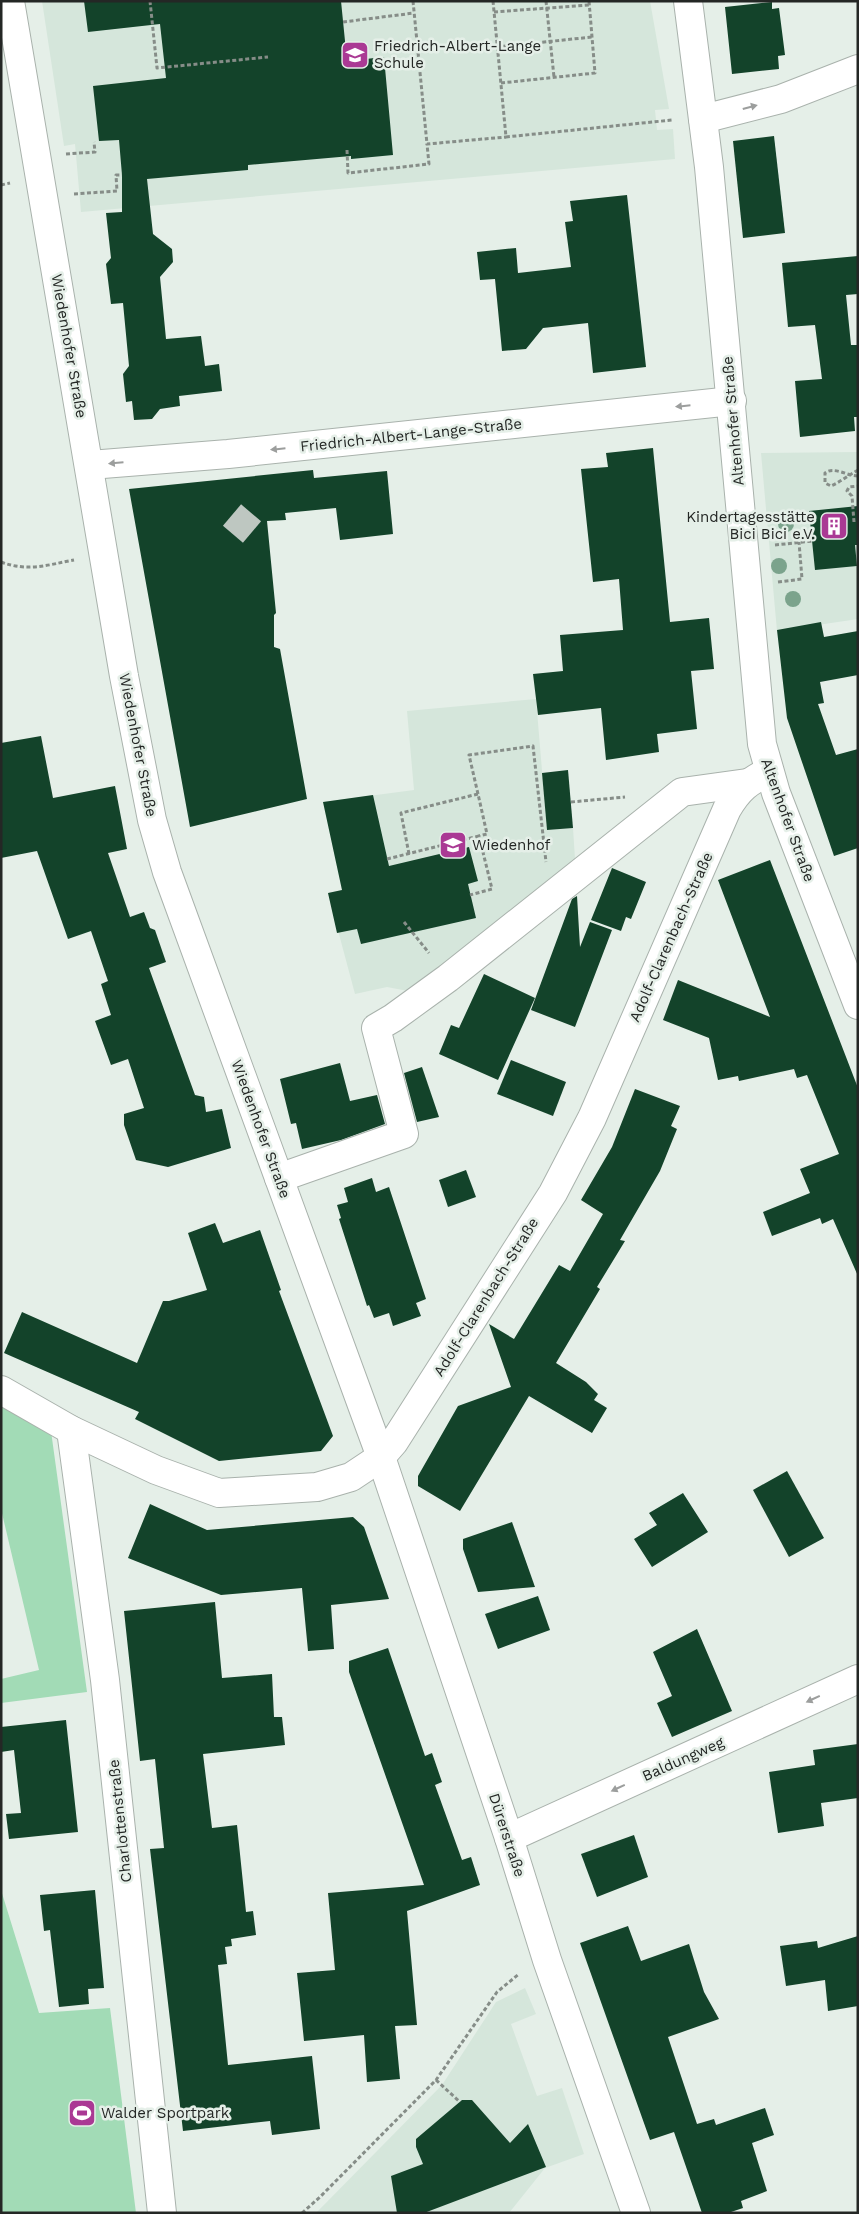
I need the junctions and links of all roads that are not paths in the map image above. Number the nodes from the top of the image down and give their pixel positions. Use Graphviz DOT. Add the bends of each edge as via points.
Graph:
graph roads {
  1 [pos="10,1"];
  2 [pos="688,1"];
  3 [pos="858,69"];
  4 [pos="703,120"];
  5 [pos="732,401"];
  6 [pos="90,465"];
  7 [pos="758,777"];
  8 [pos="858,1004"];
  9 [pos="279,1178"];
  10 [pos="1,1390"];
  11 [pos="71,1430"];
  12 [pos="381,1457"];
  13 [pos="858,1679"];
  14 [pos="509,1838"];
  15 [pos="162,2213"];
  16 [pos="636,2213"];
  1 -- 6 [label="street, Wiedenhofer Straße"];
  2 -- 4 [label="street, Altenhofer Straße"];
  4 -- 3 [label="street, one-way" via="781,99"];
  4 -- 5 [label="street, Altenhofer Straße"];
  5 -- 6 [label="street, Friedrich-Albert-Lange-Straße, one-way" via="228,454"];
  5 -- 7 [label="street, Altenhofer Straße" via="762,744"];
  6 -- 9 [label="street, Wiedenhofer Straße" via="124,676 152,820 167,872"];
  7 -- 8 [label="street, Altenhofer Straße"];
  7 -- 9 [label="street" via="682,792 448,978 376,1028 404,1134"];
  7 -- 12 [label="street, Adolf-Clarenbach-Straße" via="734,797 727,810 592,1118 553,1193 399,1434"];
  9 -- 12 [label="street, Wiedenhofer Straße"];
  10 -- 11 [label="street, Adolf-Clarenbach-Straße"];
  11 -- 12 [label="street, Adolf-Clarenbach-Straße" via="156,1470 219,1493 317,1487 351,1477"];
  11 -- 15 [label="street, Charlottenstraße" via="105,1680"];
  12 -- 14 [label="street, Dürerstraße"];
  13 -- 14 [label="street, Baldungweg, one-way"];
  14 -- 16 [label="street, Dürerstraße" via="547,1960"];
}
